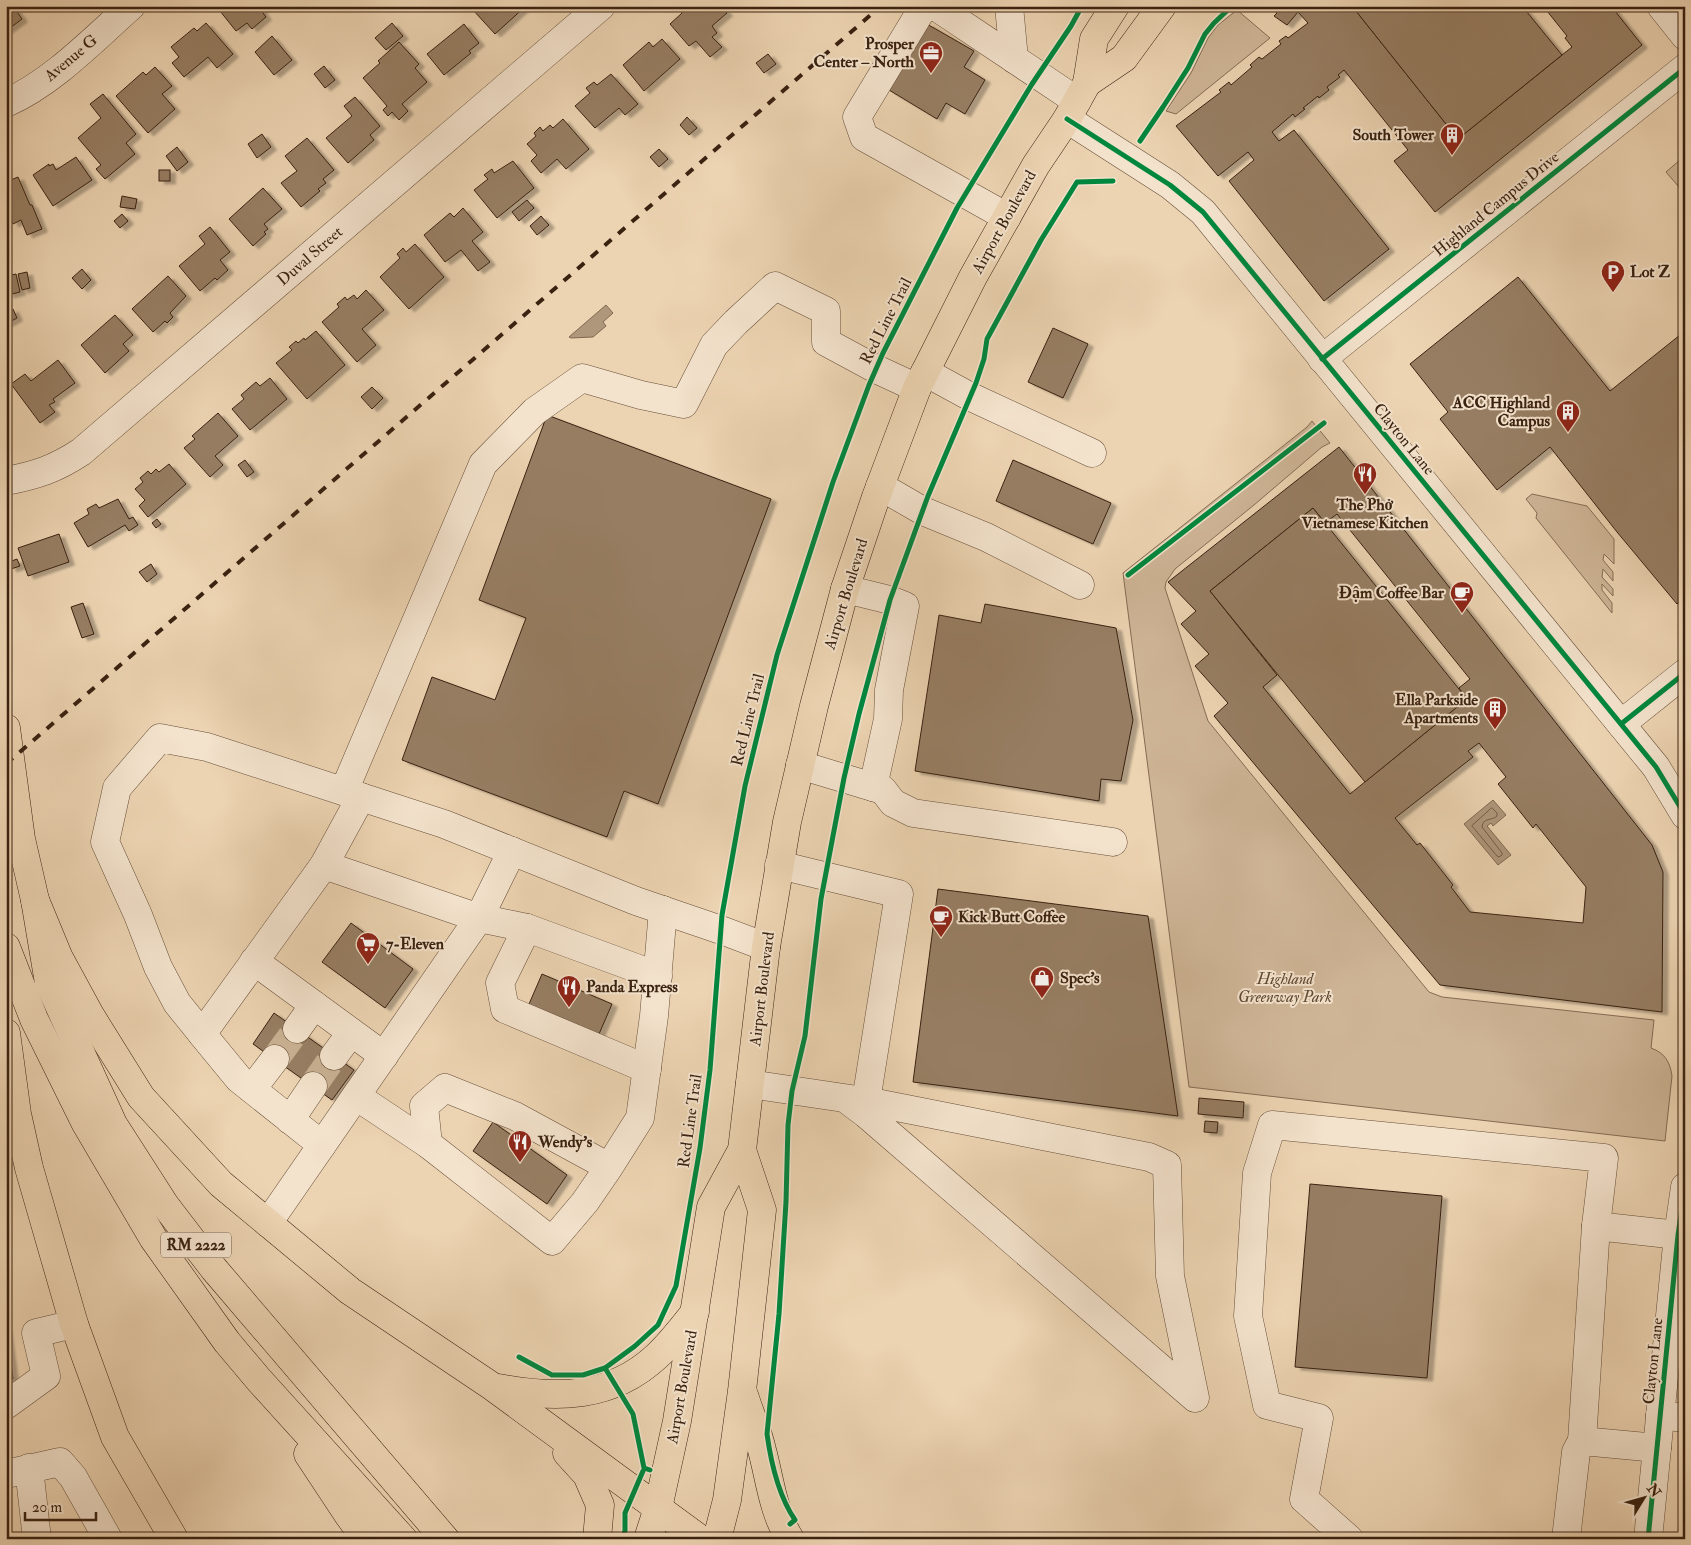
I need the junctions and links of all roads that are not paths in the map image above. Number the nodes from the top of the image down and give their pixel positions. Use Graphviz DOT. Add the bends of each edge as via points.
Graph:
graph roads {
  1 [pos="132,6"];
  2 [pos="601,6"];
  3 [pos="930,6"];
  4 [pos="934,6"];
  5 [pos="1009,6"];
  6 [pos="1116,6"];
  7 [pos="1162,6"];
  8 [pos="1661,6"];
  9 [pos="1685,36"];
  10 [pos="1014,59"];
  11 [pos="1685,68"];
  12 [pos="1077,101"];
  13 [pos="6,103"];
  14 [pos="1007,217"];
  15 [pos="1322,359"];
  16 [pos="921,380"];
  17 [pos="1092,453"];
  18 [pos="6,481"];
  19 [pos="880,486"];
  20 [pos="1080,585"];
  21 [pos="846,589"];
  22 [pos="1685,673"];
  23 [pos="1621,724"];
  24 [pos="6,728"];
  25 [pos="800,766"];
  26 [pos="873,786"];
  27 [pos="352,794"];
  28 [pos="1685,815"];
  29 [pos="1113,842"];
  30 [pos="512,851"];
  31 [pos="324,865"];
  32 [pos="779,865"];
  33 [pos="35,900"];
  34 [pos="663,910"];
  35 [pos="479,918"];
  36 [pos="527,928"];
  37 [pos="6,946"];
  38 [pos="766,947"];
  39 [pos="254,961"];
  40 [pos="658,976"];
  41 [pos="314,1005"];
  42 [pos="297,1029"];
  43 [pos="351,1032"];
  44 [pos="6,1033"];
  45 [pos="202,1034"];
  46 [pos="334,1056"];
  47 [pos="384,1056"];
  48 [pos="275,1059"];
  49 [pos="647,1069"];
  50 [pos="750,1084"];
  51 [pos="312,1086"];
  52 [pos="252,1089"];
  53 [pos="356,1096"];
  54 [pos="856,1100"];
  55 [pos="12,1114"];
  56 [pos="290,1120"];
  57 [pos="428,1144"];
  58 [pos="322,1145"];
  59 [pos="742,1150"];
  60 [pos="609,1167"];
  61 [pos="1685,1187"];
  62 [pos="268,1223"];
  63 [pos="1596,1226"];
  64 [pos="1678,1234"];
  65 [pos="695,1312"];
  66 [pos="74,1324"];
  67 [pos="259,1380"];
  68 [pos="493,1387"];
  69 [pos="742,1391"];
  70 [pos="6,1405"];
  71 [pos="1672,1416"];
  72 [pos="1582,1441"];
  73 [pos="1656,1448"];
  74 [pos="18,1471"];
  75 [pos="658,1508"];
  76 [pos="37,1539"];
  77 [pos="108,1539"];
  78 [pos="174,1539"];
  79 [pos="366,1539"];
  80 [pos="403,1539"];
  81 [pos="445,1539"];
  82 [pos="597,1539"];
  83 [pos="648,1539"];
  84 [pos="700,1539"];
  85 [pos="717,1539"];
  86 [pos="790,1539"];
  87 [pos="1349,1539"];
  88 [pos="1566,1539"];
  89 [pos="1648,1539"];
  1 -- 13 [label="street, Avenue G" via="26,95"];
  2 -- 18 [label="street, Duval Street" via="81,452 59,466 33,476"];
  3 -- 14 [label="street" via="921,10 857,117 864,137"];
  4 -- 10 [label="street, Clayton Lane"];
  5 -- 10 [label="street"];
  6 -- 12 [label="main road, Airport Boulevard" via="1094,39"];
  7 -- 12 [label="main road, Airport Boulevard" via="1124,58"];
  8 -- 9 [label="street"];
  10 -- 12 [label="street, Clayton Lane"];
  11 -- 15 [label="street, Highland Campus Drive"];
  12 -- 14 [label="main road, Airport Boulevard"];
  12 -- 15 [label="street, Clayton Lane" via="1203,212"];
  14 -- 16 [label="main road, Airport Boulevard"];
  15 -- 23 [label="street, Clayton Lane"];
  16 -- 17 [label="street" via="969,396"];
  16 -- 19 [label="main road, Airport Boulevard"];
  16 -- 27 [label="street" via="876,369 826,342 826,311 775,286 714,344 684,404 582,378 534,411 483,464"];
  19 -- 20 [label="street"];
  19 -- 21 [label="main road, Airport Boulevard"];
  21 -- 25 [label="main road, Airport Boulevard"];
  21 -- 26 [label="street" via="905,606 889,690 888,719"];
  22 -- 23 [label="street"];
  23 -- 28 [label="street, Clayton Lane" via="1656,767"];
  24 -- 33 [label="main road, RM 2222" via="21,839"];
  25 -- 26 [label="street"];
  25 -- 32 [label="main road, Airport Boulevard"];
  26 -- 29 [label="street" via="883,790 893,803 913,813"];
  27 -- 30 [label="street" via="444,824"];
  27 -- 31 [label="street"];
  27 -- 45 [label="street" via="206,746 160,738 117,788 105,842 177,1004"];
  30 -- 34 [label="street"];
  30 -- 35 [label="street"];
  31 -- 35 [label="street"];
  31 -- 39 [label="street"];
  32 -- 38 [label="main road, Airport Boulevard"];
  32 -- 54 [label="street" via="899,894"];
  33 -- 62 [label="main road" via="59,958 141,1097 221,1184"];
  33 -- 81 [label="main road, RM 2222" via="49,983 114,1124 165,1205 214,1269"];
  34 -- 38 [label="street"];
  34 -- 40 [label="street"];
  35 -- 36 [label="street"];
  35 -- 47 [label="street"];
  36 -- 40 [label="street"];
  36 -- 49 [label="street" via="500,983 505,1008"];
  37 -- 67 [label="main road, RM 2222" via="34,1019 86,1124 153,1238 227,1342"];
  38 -- 50 [label="main road, Airport Boulevard"];
  39 -- 41 [label="street"];
  39 -- 45 [label="street"];
  40 -- 49 [label="street"];
  41 -- 42 [label="street"];
  41 -- 43 [label="street"];
  43 -- 46 [label="street"];
  43 -- 47 [label="street"];
  44 -- 55 [label="main road"];
  45 -- 52 [label="street"];
  47 -- 53 [label="street"];
  48 -- 52 [label="street"];
  49 -- 60 [label="street" via="640,1118"];
  50 -- 54 [label="street"];
  50 -- 59 [label="main road, Airport Boulevard"];
  51 -- 56 [label="street"];
  52 -- 56 [label="street"];
  53 -- 57 [label="street"];
  53 -- 58 [label="street"];
  54 -- 54 [label="street" via="1103,1148 1166,1165 1170,1276 1195,1398 866,1114"];
  55 -- 66 [label="main road"];
  56 -- 58 [label="street"];
  57 -- 60 [label="street" via="424,1106 445,1088 515,1116"];
  57 -- 60 [label="street" via="552,1240 585,1202"];
  58 -- 62 [label="street"];
  59 -- 65 [label="main road, Airport Boulevard" via="711,1207"];
  59 -- 69 [label="main road, Airport Boulevard" via="762,1210"];
  61 -- 64 [label="street, Clayton Lane"];
  62 -- 68 [label="main road" via="350,1291"];
  63 -- 64 [label="street"];
  63 -- 72 [label="street"];
  63 -- 87 [label="street" via="1604,1158 1272,1125 1257,1173 1248,1316 1267,1405 1319,1418 1304,1499"];
  64 -- 71 [label="street, Clayton Lane"];
  65 -- 68 [label="main road" via="658,1356 616,1385 564,1395"];
  65 -- 75 [label="main road, Airport Boulevard" via="677,1421"];
  66 -- 70 [label="street" via="36,1333 46,1376"];
  66 -- 78 [label="main road" via="115,1437"];
  67 -- 79 [label="main road"];
  67 -- 80 [label="main road, RM 2222"];
  68 -- 75 [label="main road"];
  68 -- 82 [label="main road" via="562,1448 587,1475 600,1505"];
  69 -- 85 [label="main road, Airport Boulevard" via="727,1500"];
  69 -- 86 [label="main road" via="762,1450 769,1484"];
  71 -- 73 [label="street, Clayton Lane"];
  72 -- 73 [label="street"];
  72 -- 88 [label="street" via="1576,1452"];
  73 -- 89 [label="street, Clayton Lane"];
  74 -- 76 [label="street"];
  74 -- 77 [label="street" via="60,1462 73,1477"];
  75 -- 83 [label="main road, Airport Boulevard"];
  75 -- 84 [label="main road"];
}
